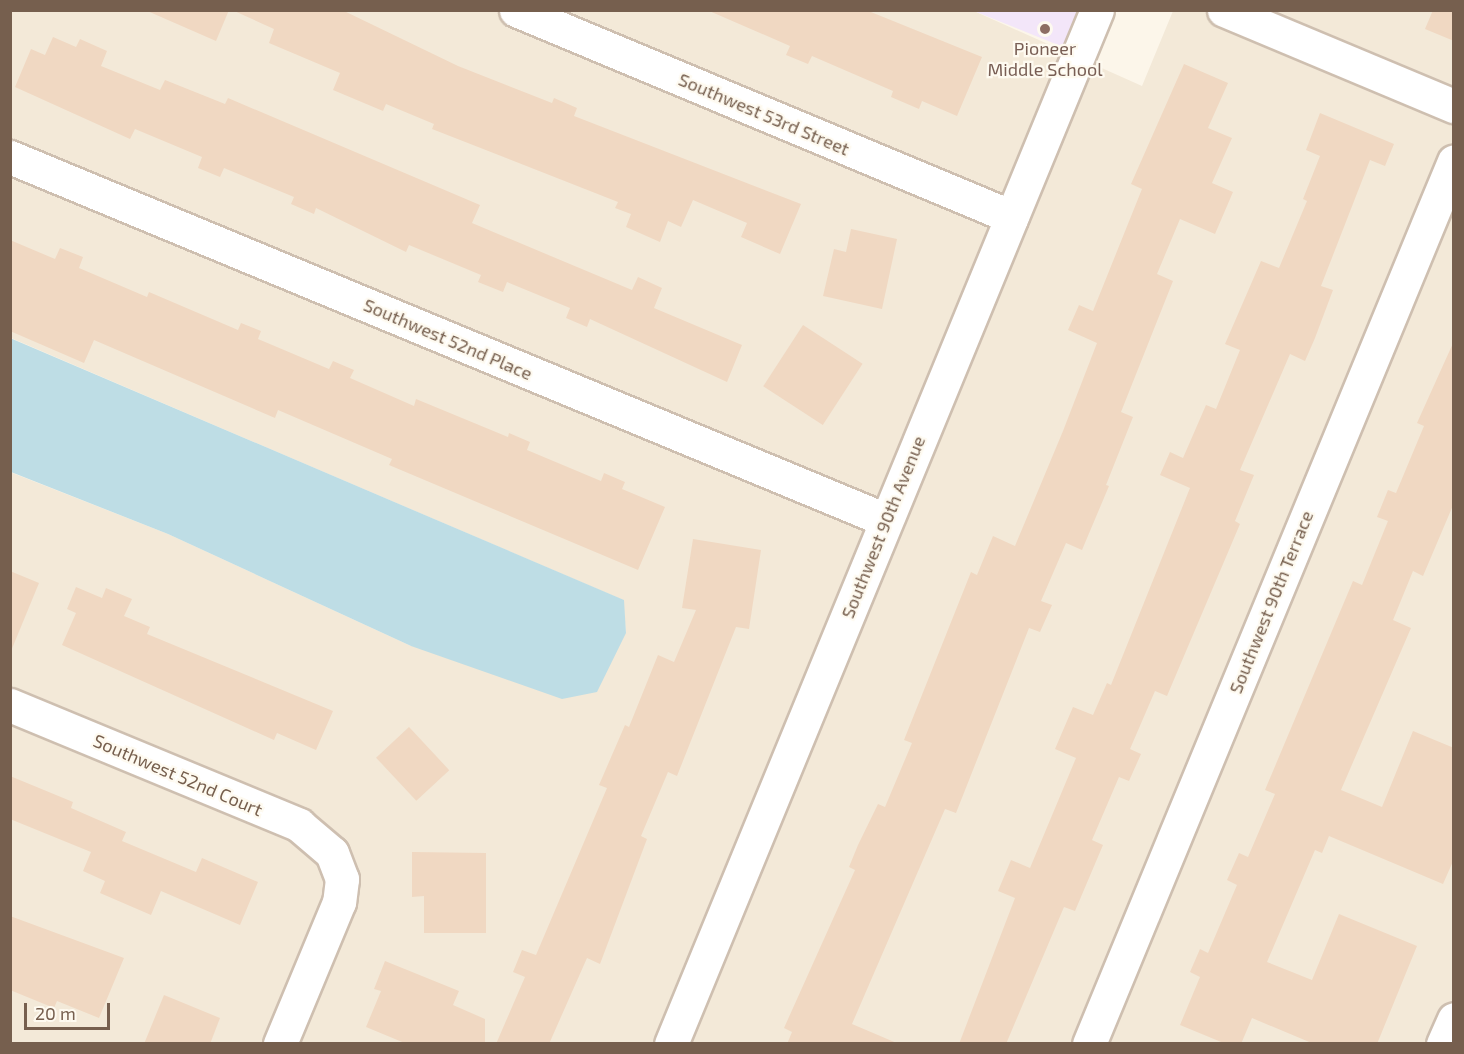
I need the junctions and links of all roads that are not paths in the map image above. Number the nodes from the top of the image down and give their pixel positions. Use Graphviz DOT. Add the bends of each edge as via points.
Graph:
graph roads {
  1 [pos="516,10"];
  2 [pos="1097,10"];
  3 [pos="1224,10"];
  4 [pos="1454,106"];
  5 [pos="10,157"];
  6 [pos="1454,161"];
  7 [pos="1012,217"];
  8 [pos="886,520"];
  9 [pos="10,705"];
  10 [pos="1454,1019"];
  11 [pos="280,1044"];
  12 [pos="671,1044"];
  13 [pos="1089,1044"];
  14 [pos="1443,1044"];
  1 -- 7 [label="street, Southwest 53rd Street"];
  2 -- 7 [label="street, Southwest 90th Avenue"];
  3 -- 4 [label="street"];
  5 -- 8 [label="street, Southwest 52nd Place"];
  6 -- 13 [label="street, Southwest 90th Terrace"];
  7 -- 8 [label="street, Southwest 90th Avenue"];
  8 -- 12 [label="street, Southwest 90th Avenue"];
  9 -- 11 [label="street, Southwest 52nd Court" via="299,825 319,838 336,859 342,879 339,902"];
  10 -- 14 [label="street"];
}
